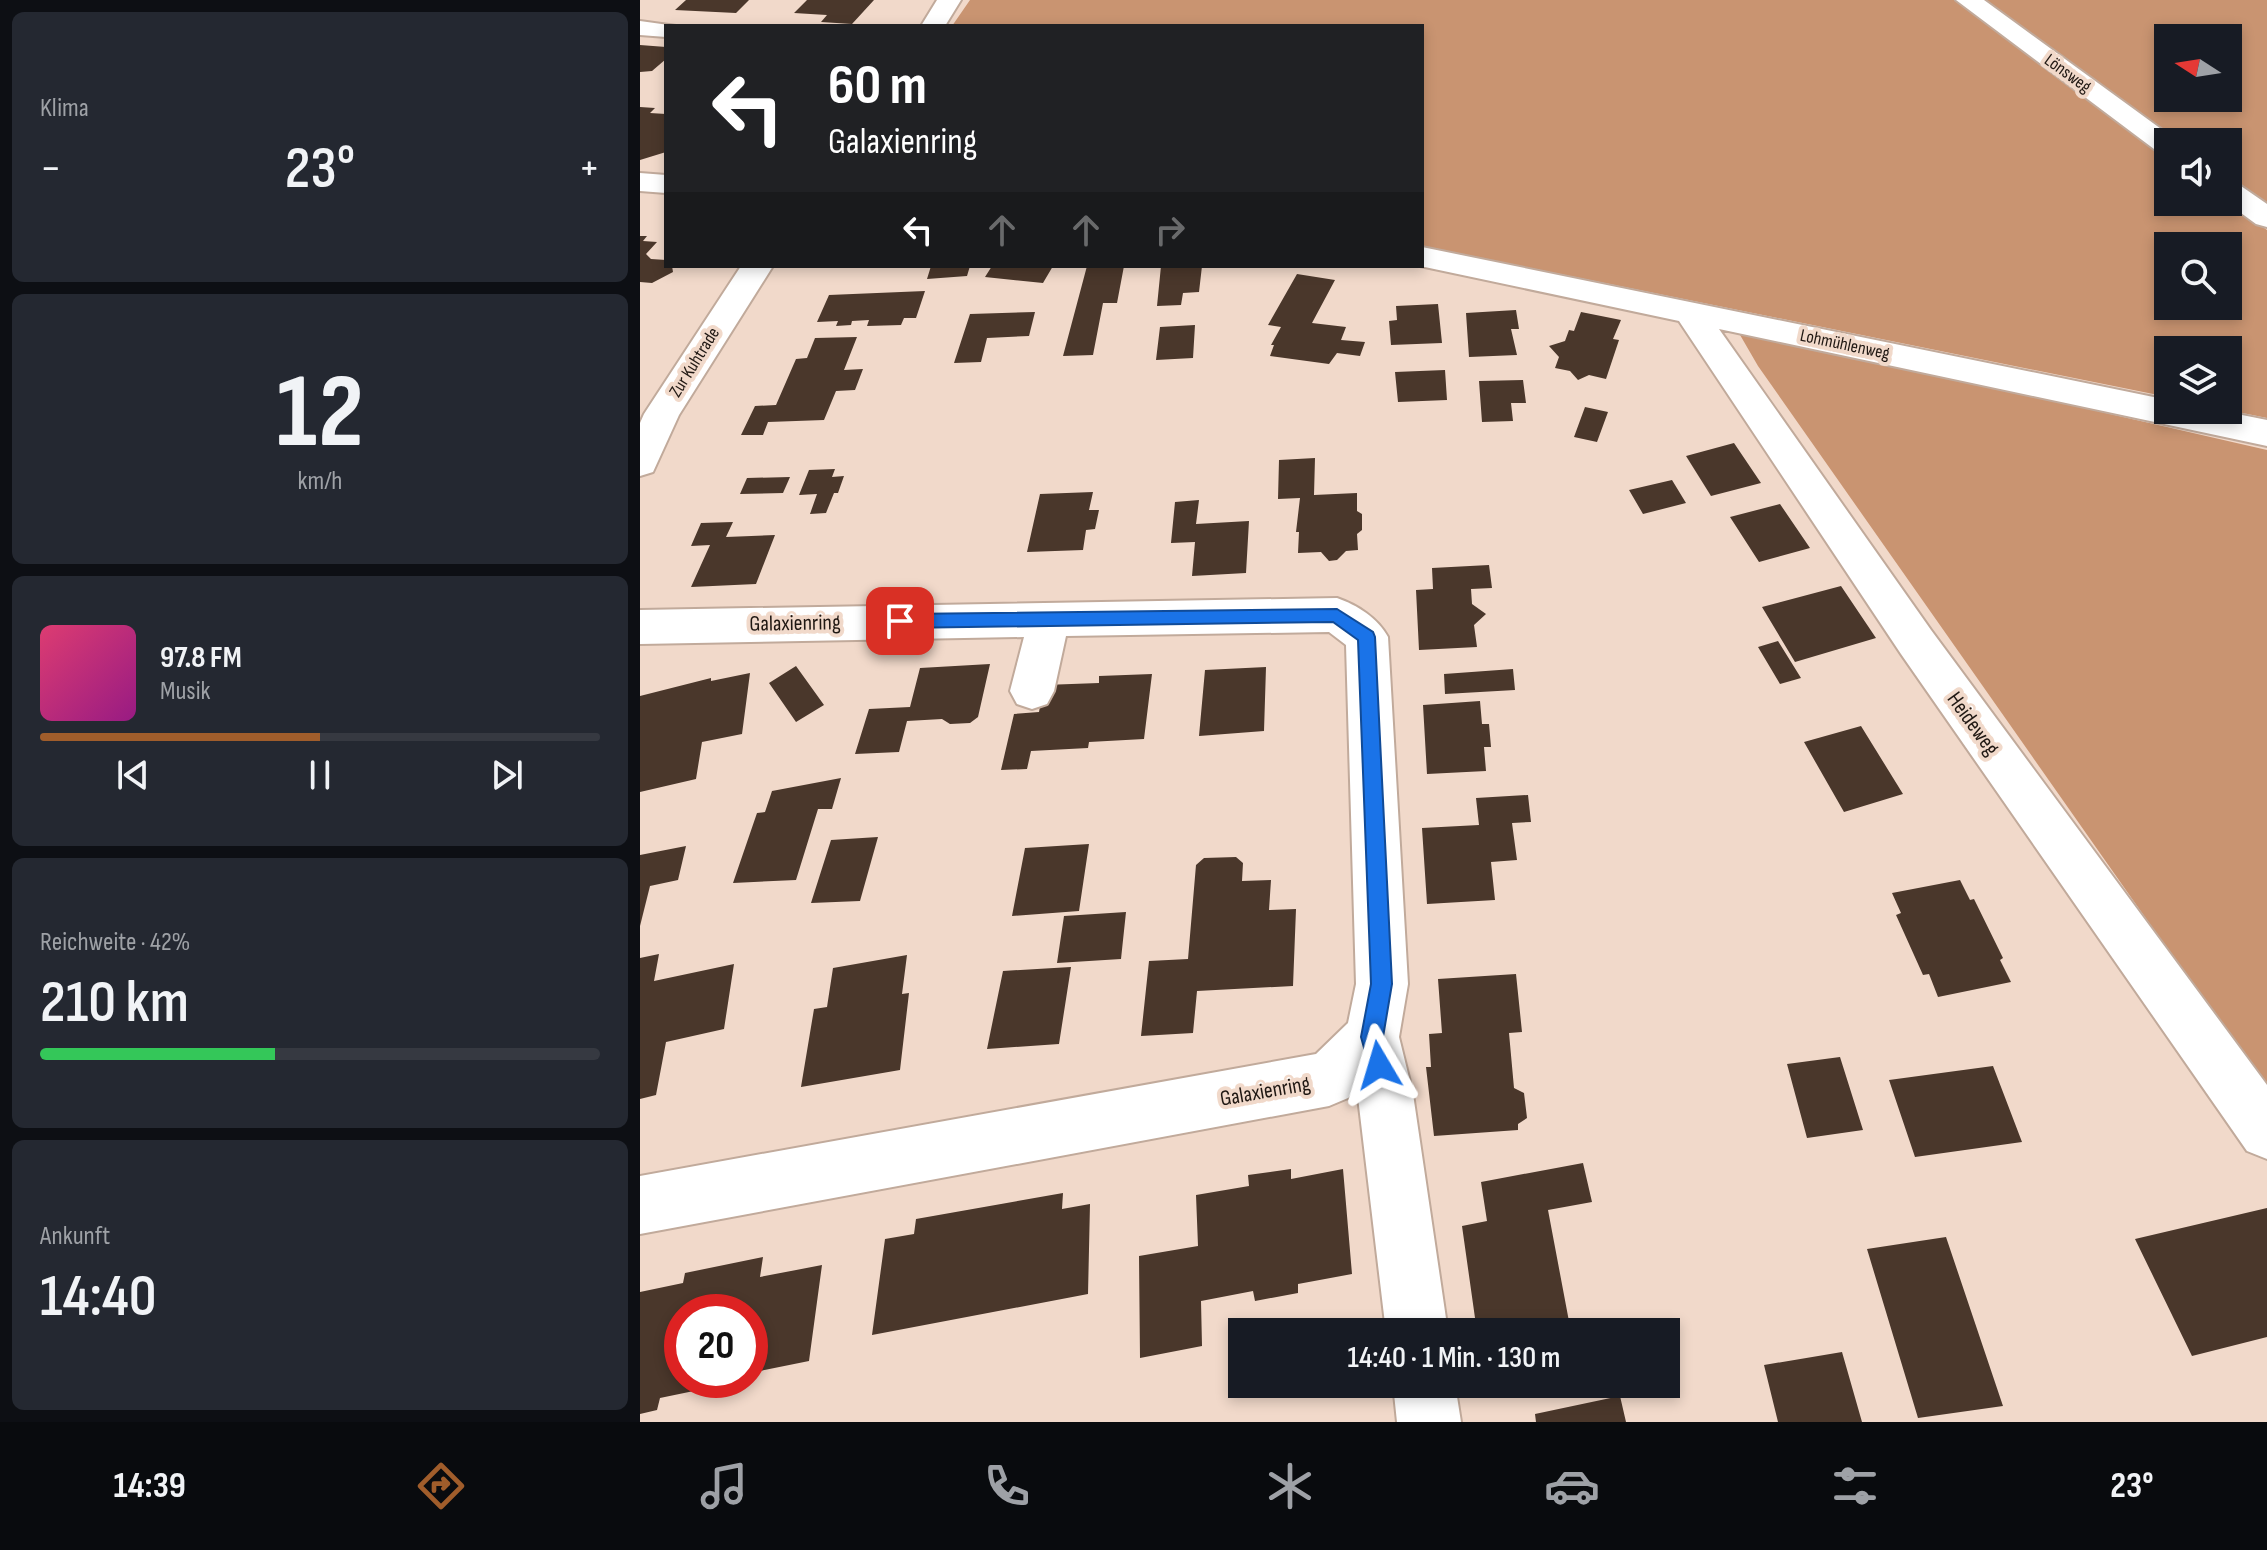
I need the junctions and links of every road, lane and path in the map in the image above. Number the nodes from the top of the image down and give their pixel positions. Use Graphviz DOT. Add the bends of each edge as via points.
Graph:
graph roads {
  1 [pos="949,0"];
  2 [pos="1968,0"];
  3 [pos="934,24"];
  4 [pos="640,28"];
  5 [pos="664,30"];
  6 [pos="2154,136"];
  7 [pos="640,182"];
  8 [pos="664,184"];
  9 [pos="2242,200"];
  10 [pos="2267,218"];
  11 [pos="1424,257"];
  12 [pos="756,268"];
  13 [pos="1688,310"];
  14 [pos="2267,433"];
  15 [pos="640,463"];
  16 [pos="1049,618"];
  17 [pos="640,627"];
  18 [pos="1032,691"];
  19 [pos="1372,1037"];
  20 [pos="2267,1131"];
  21 [pos="640,1205"];
  22 [pos="1415,1318"];
  23 [pos="1426,1398"];
  24 [pos="1429,1422"];
  1 -- 3 [label="street"];
  2 -- 6 [label="street, Lönsweg"];
  4 -- 5 [label="street"];
  7 -- 8 [label="street"];
  9 -- 10 [label="street"];
  11 -- 13 [label="street, Lohmühlenweg"];
  12 -- 15 [label="street, Zur Kuhtrade" via="662,414"];
  13 -- 14 [label="street, Lohmühlenweg"];
  13 -- 20 [label="street, Heideweg" via="1916,642"];
  16 -- 17 [label="street, Galaxienring"];
  16 -- 18 [label="street"];
  16 -- 19 [label="street, Galaxienring" via="1337,615 1367,637 1382,984"];
  19 -- 21 [label="street, Galaxienring" via="1329,1079"];
  19 -- 22 [label="street" via="1386,1094"];
  23 -- 24 [label="street"];
}
